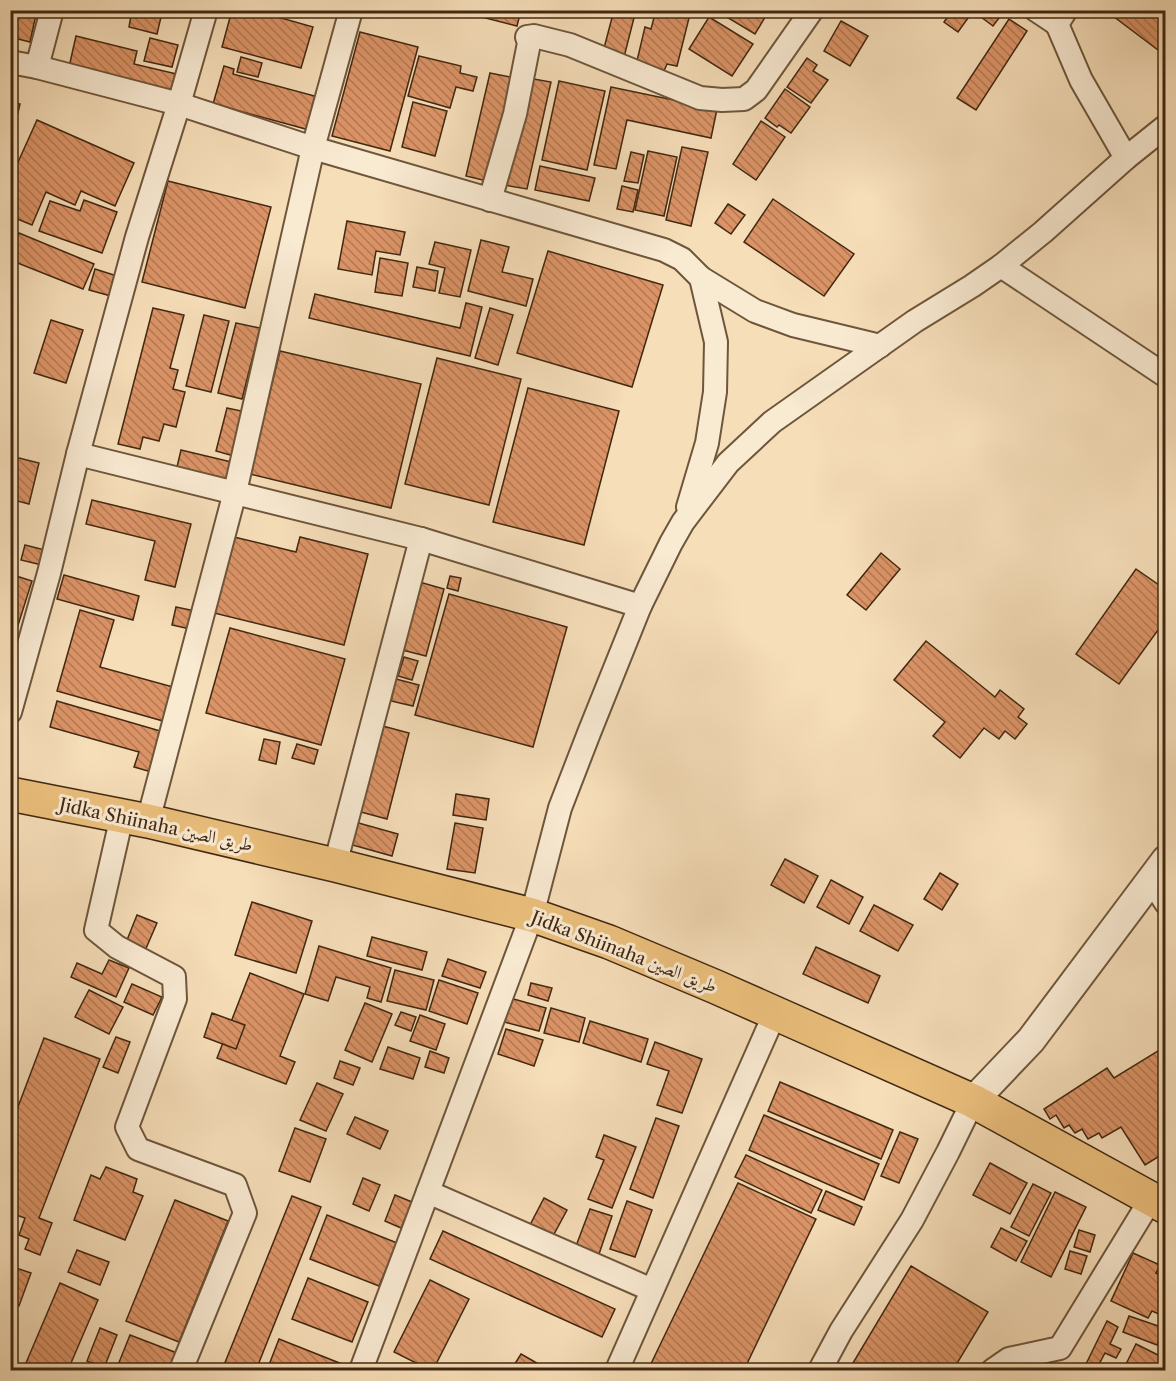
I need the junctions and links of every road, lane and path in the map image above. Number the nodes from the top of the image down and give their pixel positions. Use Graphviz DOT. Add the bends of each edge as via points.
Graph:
graph roads {
  1 [pos="52,10"];
  2 [pos="206,10"];
  3 [pos="351,10"];
  4 [pos="812,10"];
  5 [pos="1036,10"];
  6 [pos="1061,17"];
  7 [pos="10,62"];
  8 [pos="37,67"];
  9 [pos="179,104"];
  10 [pos="1166,126"];
  11 [pos="313,148"];
  12 [pos="1126,158"];
  13 [pos="490,200"];
  14 [pos="1001,266"];
  15 [pos="701,278"];
  16 [pos="880,346"];
  17 [pos="1166,376"];
  18 [pos="78,454"];
  19 [pos="235,492"];
  20 [pos="683,522"];
  21 [pos="421,539"];
  22 [pos="640,606"];
  23 [pos="10,712"];
  24 [pos="10,794"];
  25 [pos="135,818"];
  26 [pos="335,865"];
  27 [pos="1161,881"];
  28 [pos="532,915"];
  29 [pos="775,1013"];
  30 [pos="973,1101"];
  31 [pos="428,1192"];
  32 [pos="1158,1203"];
  33 [pos="652,1290"];
  34 [pos="181,1371"];
  35 [pos="361,1371"];
  36 [pos="617,1371"];
  37 [pos="820,1371"];
  38 [pos="993,1371"];
  1 -- 8 [label="street"];
  2 -- 9 [label="street"];
  3 -- 11 [label="street"];
  4 -- 13 [label="street" via="756,90 744,99 700,98 570,45 527,37 515,114"];
  5 -- 6 [label="street"];
  6 -- 12 [label="street" via="1081,80"];
  7 -- 8 [label="street"];
  8 -- 9 [label="street"];
  9 -- 11 [label="street"];
  9 -- 18 [label="street" via="137,237"];
  10 -- 12 [label="street"];
  11 -- 13 [label="street"];
  11 -- 19 [label="street"];
  12 -- 14 [label="street"];
  13 -- 15 [label="street" via="664,250 682,259"];
  14 -- 16 [label="street"];
  14 -- 17 [label="street"];
  15 -- 16 [label="street" via="754,311 793,325"];
  15 -- 20 [label="street" via="716,342 716,392 707,443"];
  16 -- 20 [label="street" via="772,422 728,463"];
  18 -- 19 [label="street"];
  18 -- 23 [label="street"];
  19 -- 21 [label="street"];
  19 -- 25 [label="street"];
  20 -- 22 [label="street"];
  21 -- 22 [label="street"];
  21 -- 26 [label="street"];
  22 -- 28 [label="street" via="560,808"];
  24 -- 25 [label="main road, Jidka Shiinaha طريق الصين"];
  25 -- 26 [label="main road, Jidka Shiinaha طريق الصين"];
  25 -- 34 [label="street" via="96,930 117,947 174,977 175,999 127,1127 138,1149 235,1185 245,1213"];
  26 -- 28 [label="main road, Jidka Shiinaha طريق الصين"];
  27 -- 30 [label="street" via="1031,1040"];
  28 -- 29 [label="main road, Jidka Shiinaha طريق الصين" via="609,942"];
  28 -- 31 [label="street"];
  29 -- 30 [label="main road, Jidka Shiinaha طريق الصين"];
  29 -- 33 [label="street"];
  30 -- 32 [label="main road, Jidka Shiinaha طريق الصين"];
  30 -- 37 [label="street" via="912,1220"];
  31 -- 33 [label="street"];
  31 -- 35 [label="street"];
  32 -- 38 [label="street" via="1060,1348 1009,1359"];
  33 -- 36 [label="street"];
}
